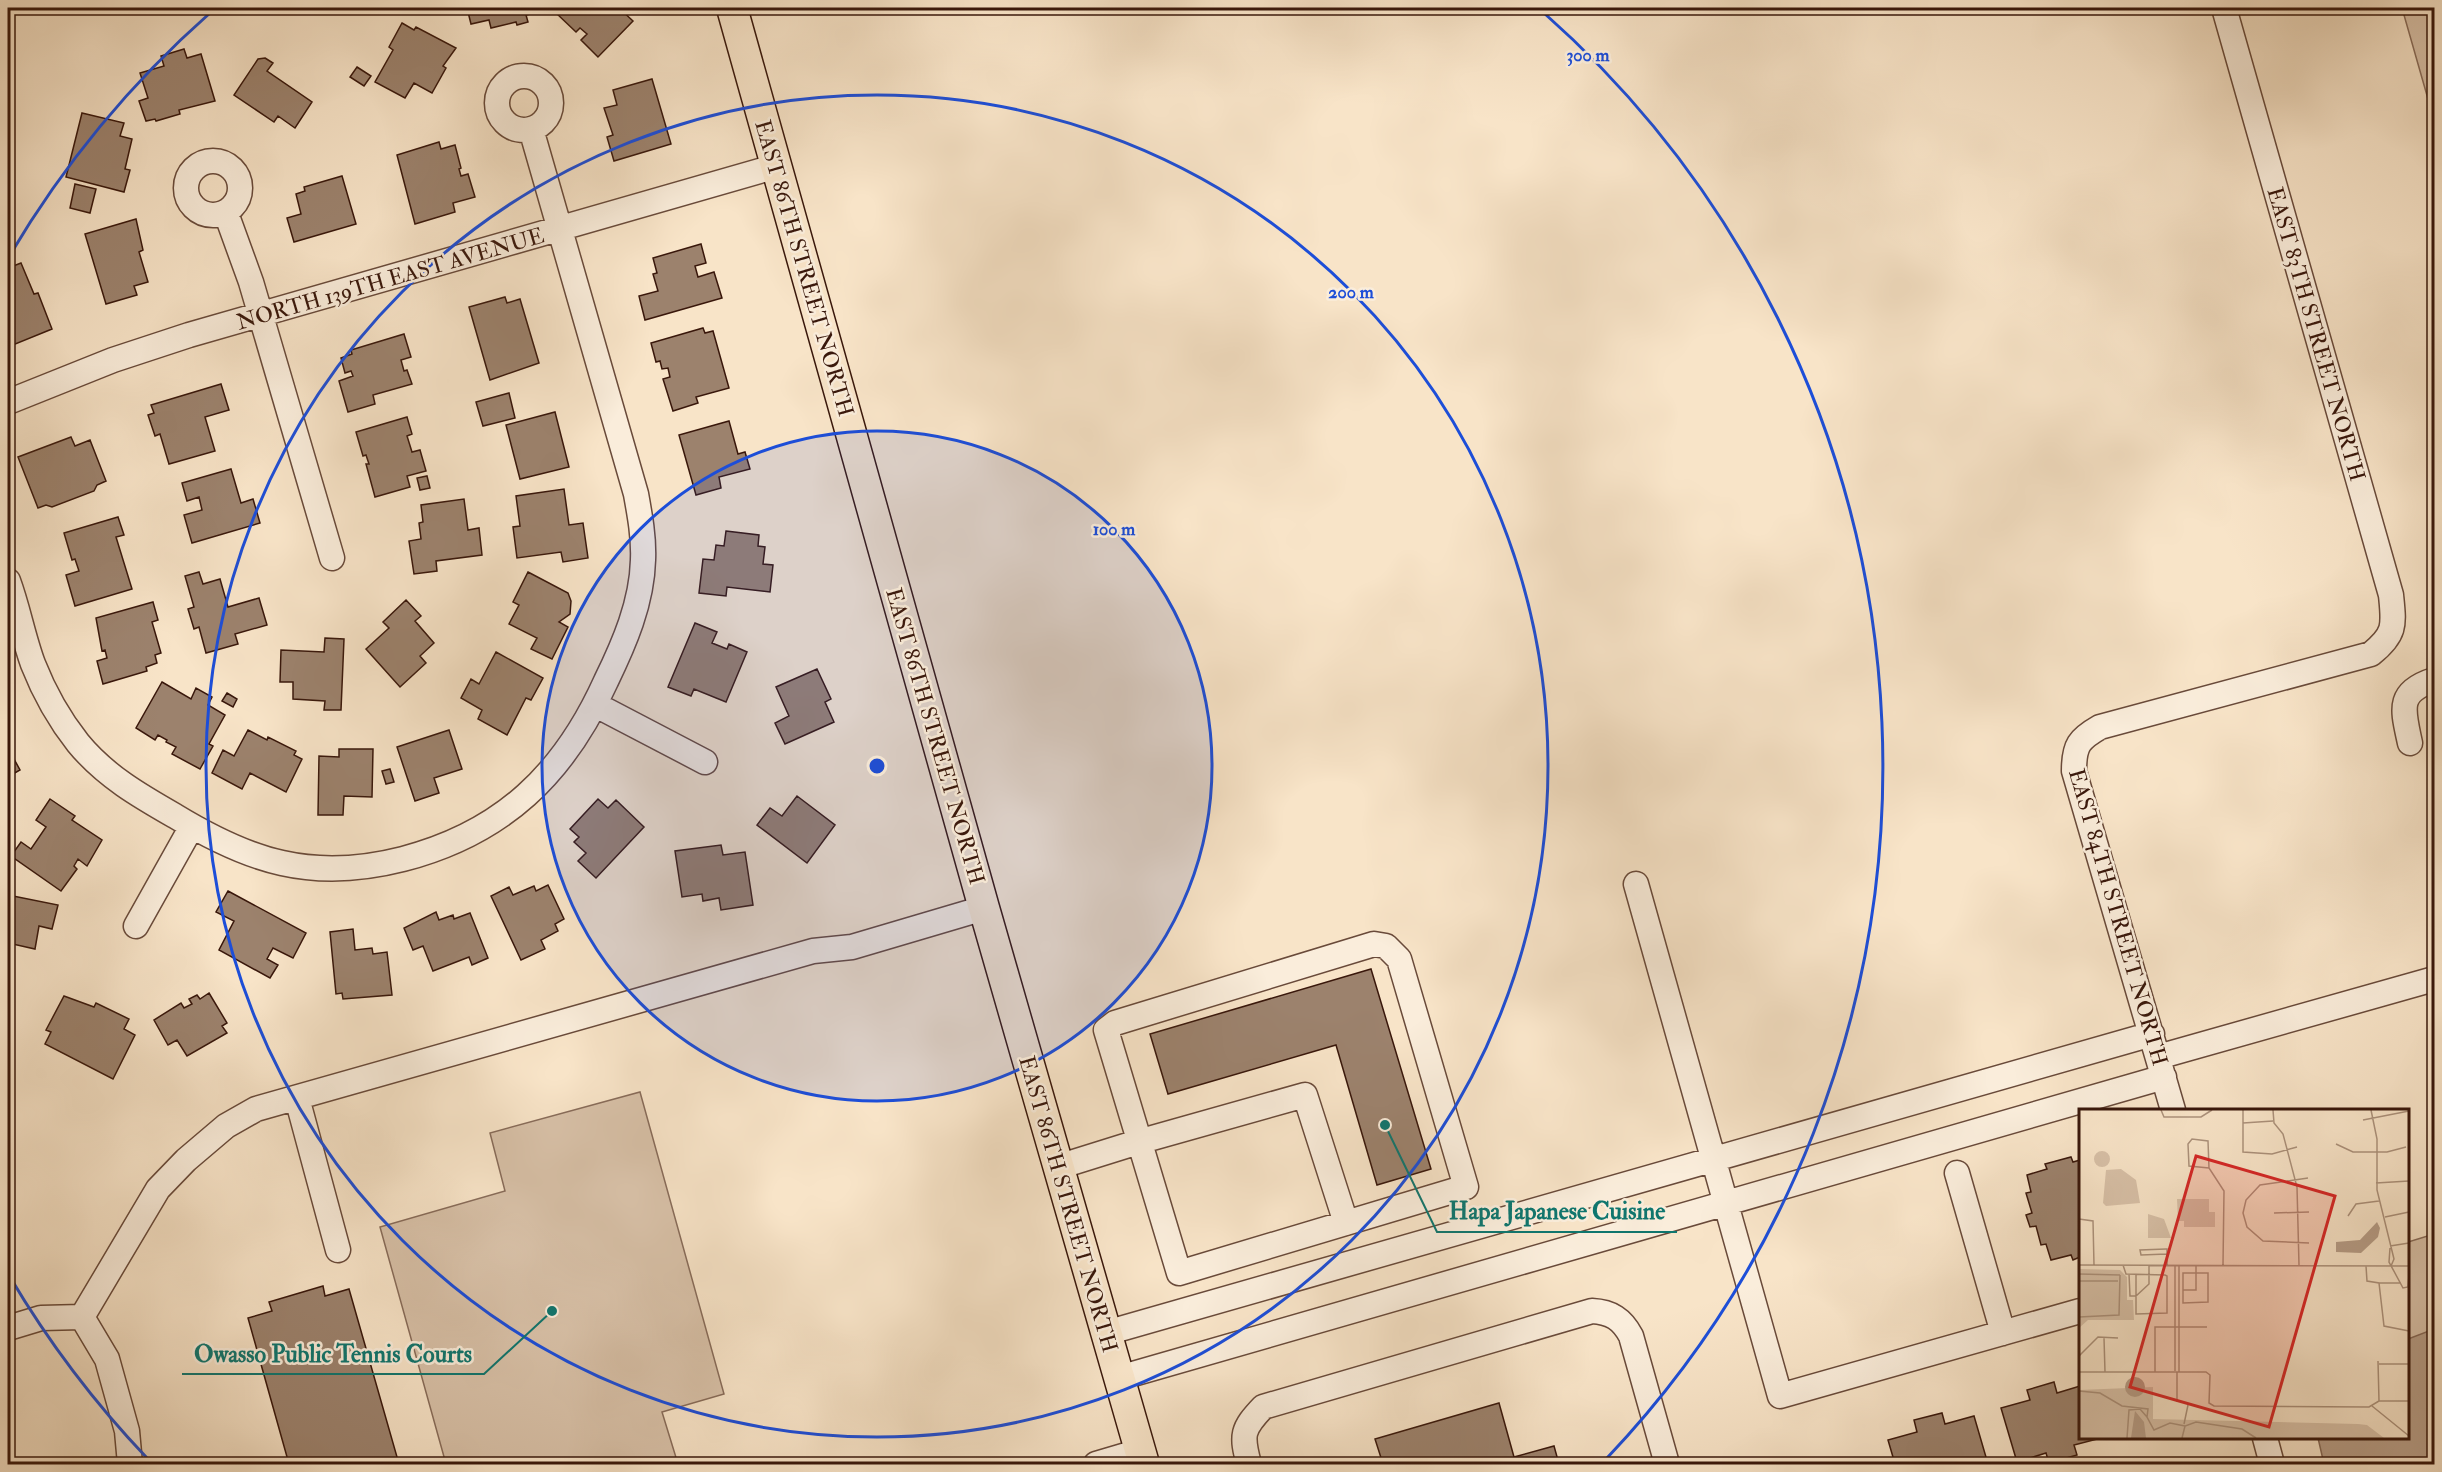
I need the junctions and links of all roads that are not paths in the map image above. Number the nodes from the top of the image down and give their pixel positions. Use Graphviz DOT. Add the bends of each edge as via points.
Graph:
graph roads {
  1 [pos="732,8"];
  2 [pos="2224,8"];
  3 [pos="531,129"];
  4 [pos="777,166"];
  5 [pos="226,213"];
  6 [pos="561,230"];
  7 [pos="260,315"];
  8 [pos="8,402"];
  9 [pos="332,558"];
  10 [pos="8,581"];
  11 [pos="2371,654"];
  12 [pos="2434,680"];
  13 [pos="596,705"];
  14 [pos="2410,743"];
  15 [pos="705,762"];
  16 [pos="192,826"];
  17 [pos="1636,884"];
  18 [pos="984,908"];
  19 [pos="136,926"];
  20 [pos="2434,979"];
  21 [pos="2152,1034"];
  22 [pos="2161,1067"];
  23 [pos="297,1098"];
  24 [pos="2173,1109"];
  25 [pos="1138,1142"];
  26 [pos="1714,1158"];
  27 [pos="1058,1167"];
  28 [pos="1957,1173"];
  29 [pos="1726,1202"];
  30 [pos="1346,1223"];
  31 [pos="338,1250"];
  32 [pos="2079,1311"];
  33 [pos="82,1317"];
  34 [pos="8,1328"];
  35 [pos="2002,1333"];
  36 [pos="1106,1334"];
  37 [pos="1119,1378"];
  38 [pos="2266,1439"];
  39 [pos="1142,1458"];
  40 [pos="130,1464"];
  41 [pos="1096,1464"];
  42 [pos="1249,1464"];
  43 [pos="1667,1464"];
  44 [pos="2272,1464"];
  1 -- 4 [label="main road, EAST 86TH STREET NORTH"];
  2 -- 11 [label="street, EAST 83TH STREET NORTH" via="2391,595 2394,623 2386,642"];
  3 -- 6 [label="street"];
  4 -- 6 [label="street, NORTH 139TH EAST AVENUE"];
  4 -- 18 [label="main road, EAST 86TH STREET NORTH"];
  5 -- 7 [label="street"];
  6 -- 7 [label="street, NORTH 139TH EAST AVENUE"];
  6 -- 13 [label="street" via="636,494 642,528 643,560 634,609"];
  7 -- 8 [label="street, NORTH 139TH EAST AVENUE" via="113,360"];
  7 -- 9 [label="street"];
  10 -- 16 [label="street" via="41,682 79,744 104,771"];
  11 -- 21 [label="street, EAST 84TH STREET NORTH" via="2100,727 2083,737 2074,753 2074,771"];
  12 -- 14 [label="street" via="2419,685 2406,697 2403,712"];
  13 -- 15 [label="street"];
  13 -- 16 [label="street" via="550,772 515,806 470,835 420,855 380,865 311,868 250,854"];
  16 -- 19 [label="street"];
  17 -- 26 [label="street"];
  18 -- 23 [label="street" via="852,947 813,951"];
  18 -- 27 [label="main road, EAST 86TH STREET NORTH"];
  20 -- 22 [label="street"];
  21 -- 22 [label="street, EAST 84TH STREET NORTH"];
  21 -- 26 [label="street"];
  22 -- 24 [label="street, EAST 84TH STREET NORTH"];
  22 -- 29 [label="street"];
  23 -- 31 [label="street"];
  23 -- 33 [label="street" via="256,1109 226,1126 186,1160 158,1189"];
  25 -- 27 [label="street"];
  25 -- 30 [label="street" via="1305,1095"];
  25 -- 30 [label="street" via="1179,1273"];
  25 -- 30 [label="street" via="1106,1030 1115,1023 1374,944 1386,946 1399,959 1466,1187"];
  26 -- 29 [label="street"];
  26 -- 36 [label="street"];
  27 -- 36 [label="main road, EAST 86TH STREET NORTH"];
  28 -- 35 [label="street"];
  29 -- 35 [label="street" via="1780,1396"];
  29 -- 37 [label="street"];
  32 -- 35 [label="street"];
  33 -- 34 [label="street" via="41,1318"];
  33 -- 40 [label="street" via="107,1359 127,1431"];
  36 -- 37 [label="main road, EAST 86TH STREET NORTH"];
  37 -- 39 [label="main road, EAST 86TH STREET NORTH"];
  38 -- 44 [label="street"];
  39 -- 41 [label="street"];
  42 -- 43 [label="street" via="1243,1434 1263,1407 1592,1311 1612,1315 1631,1336"];
}
